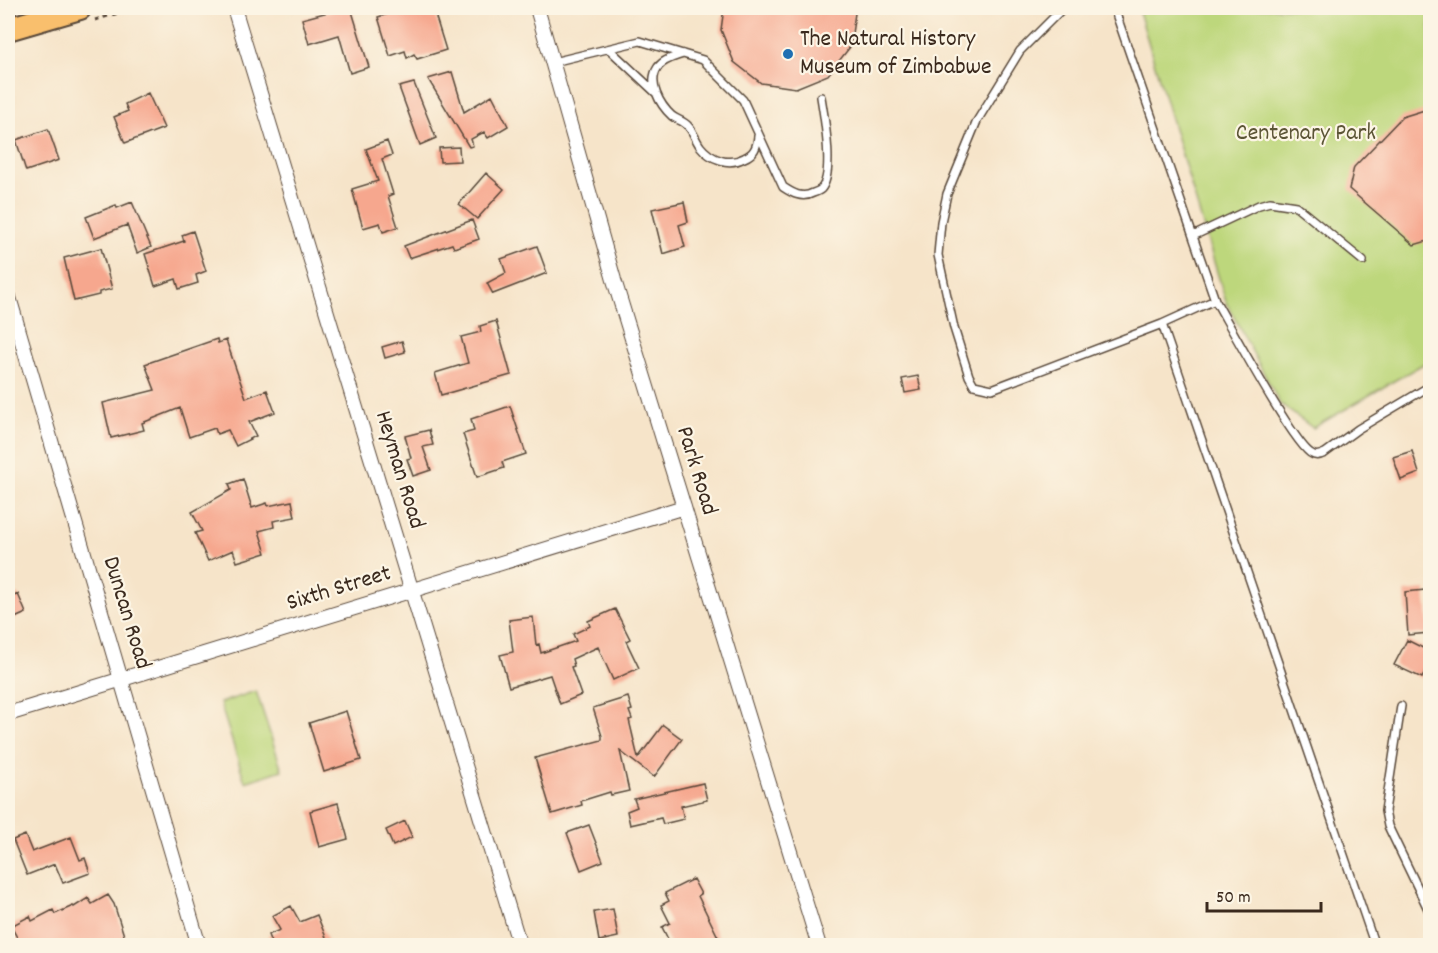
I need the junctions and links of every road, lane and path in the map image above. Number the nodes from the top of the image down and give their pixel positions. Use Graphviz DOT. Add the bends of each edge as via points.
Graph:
graph roads {
  1 [pos="80,8"];
  2 [pos="234,8"];
  3 [pos="537,8"];
  4 [pos="1063,8"];
  5 [pos="1114,8"];
  6 [pos="8,28"];
  7 [pos="609,49"];
  8 [pos="684,54"];
  9 [pos="553,62"];
  10 [pos="656,93"];
  11 [pos="822,97"];
  12 [pos="758,134"];
  13 [pos="1193,236"];
  14 [pos="1363,261"];
  15 [pos="8,294"];
  16 [pos="1215,300"];
  17 [pos="1162,324"];
  18 [pos="1431,386"];
  19 [pos="684,507"];
  20 [pos="413,590"];
  21 [pos="122,679"];
  22 [pos="1401,706"];
  23 [pos="8,714"];
  24 [pos="1431,913"];
  25 [pos="199,945"];
  26 [pos="520,945"];
  27 [pos="819,945"];
  28 [pos="1375,945"];
  1 -- 6 [label="highway"];
  2 -- 20 [label="street, Heyman Road"];
  3 -- 9 [label="street, Park Road"];
  4 -- 17 [label="lane" via="1015,59 977,121 947,194 938,255 969,376 974,385 992,389"];
  5 -- 13 [label="lane"];
  7 -- 8 [label="lane" via="640,41"];
  7 -- 9 [label="lane"];
  7 -- 10 [label="lane"];
  8 -- 10 [label="lane" via="658,67"];
  8 -- 12 [label="lane" via="704,60 743,100"];
  9 -- 19 [label="street, Park Road" via="614,280"];
  10 -- 12 [label="lane" via="661,104 686,124 704,151 722,162 735,163 750,155 757,146"];
  11 -- 12 [label="lane" via="829,145 826,179 821,189 809,195 794,195 783,187"];
  13 -- 14 [label="lane" via="1259,205 1282,203 1296,206"];
  13 -- 16 [label="lane"];
  15 -- 21 [label="street, Duncan Road"];
  16 -- 17 [label="lane"];
  16 -- 18 [label="lane" via="1282,416 1312,454 1325,453"];
  17 -- 28 [label="lane"];
  19 -- 20 [label="street, Sixth Street"];
  19 -- 27 [label="street, Park Road"];
  20 -- 21 [label="street, Sixth Street"];
  20 -- 26 [label="street, Heyman Road"];
  21 -- 23 [label="street, Sixth Street"];
  21 -- 25 [label="street, Duncan Road"];
  22 -- 24 [label="lane" via="1385,811 1388,826"];
}
